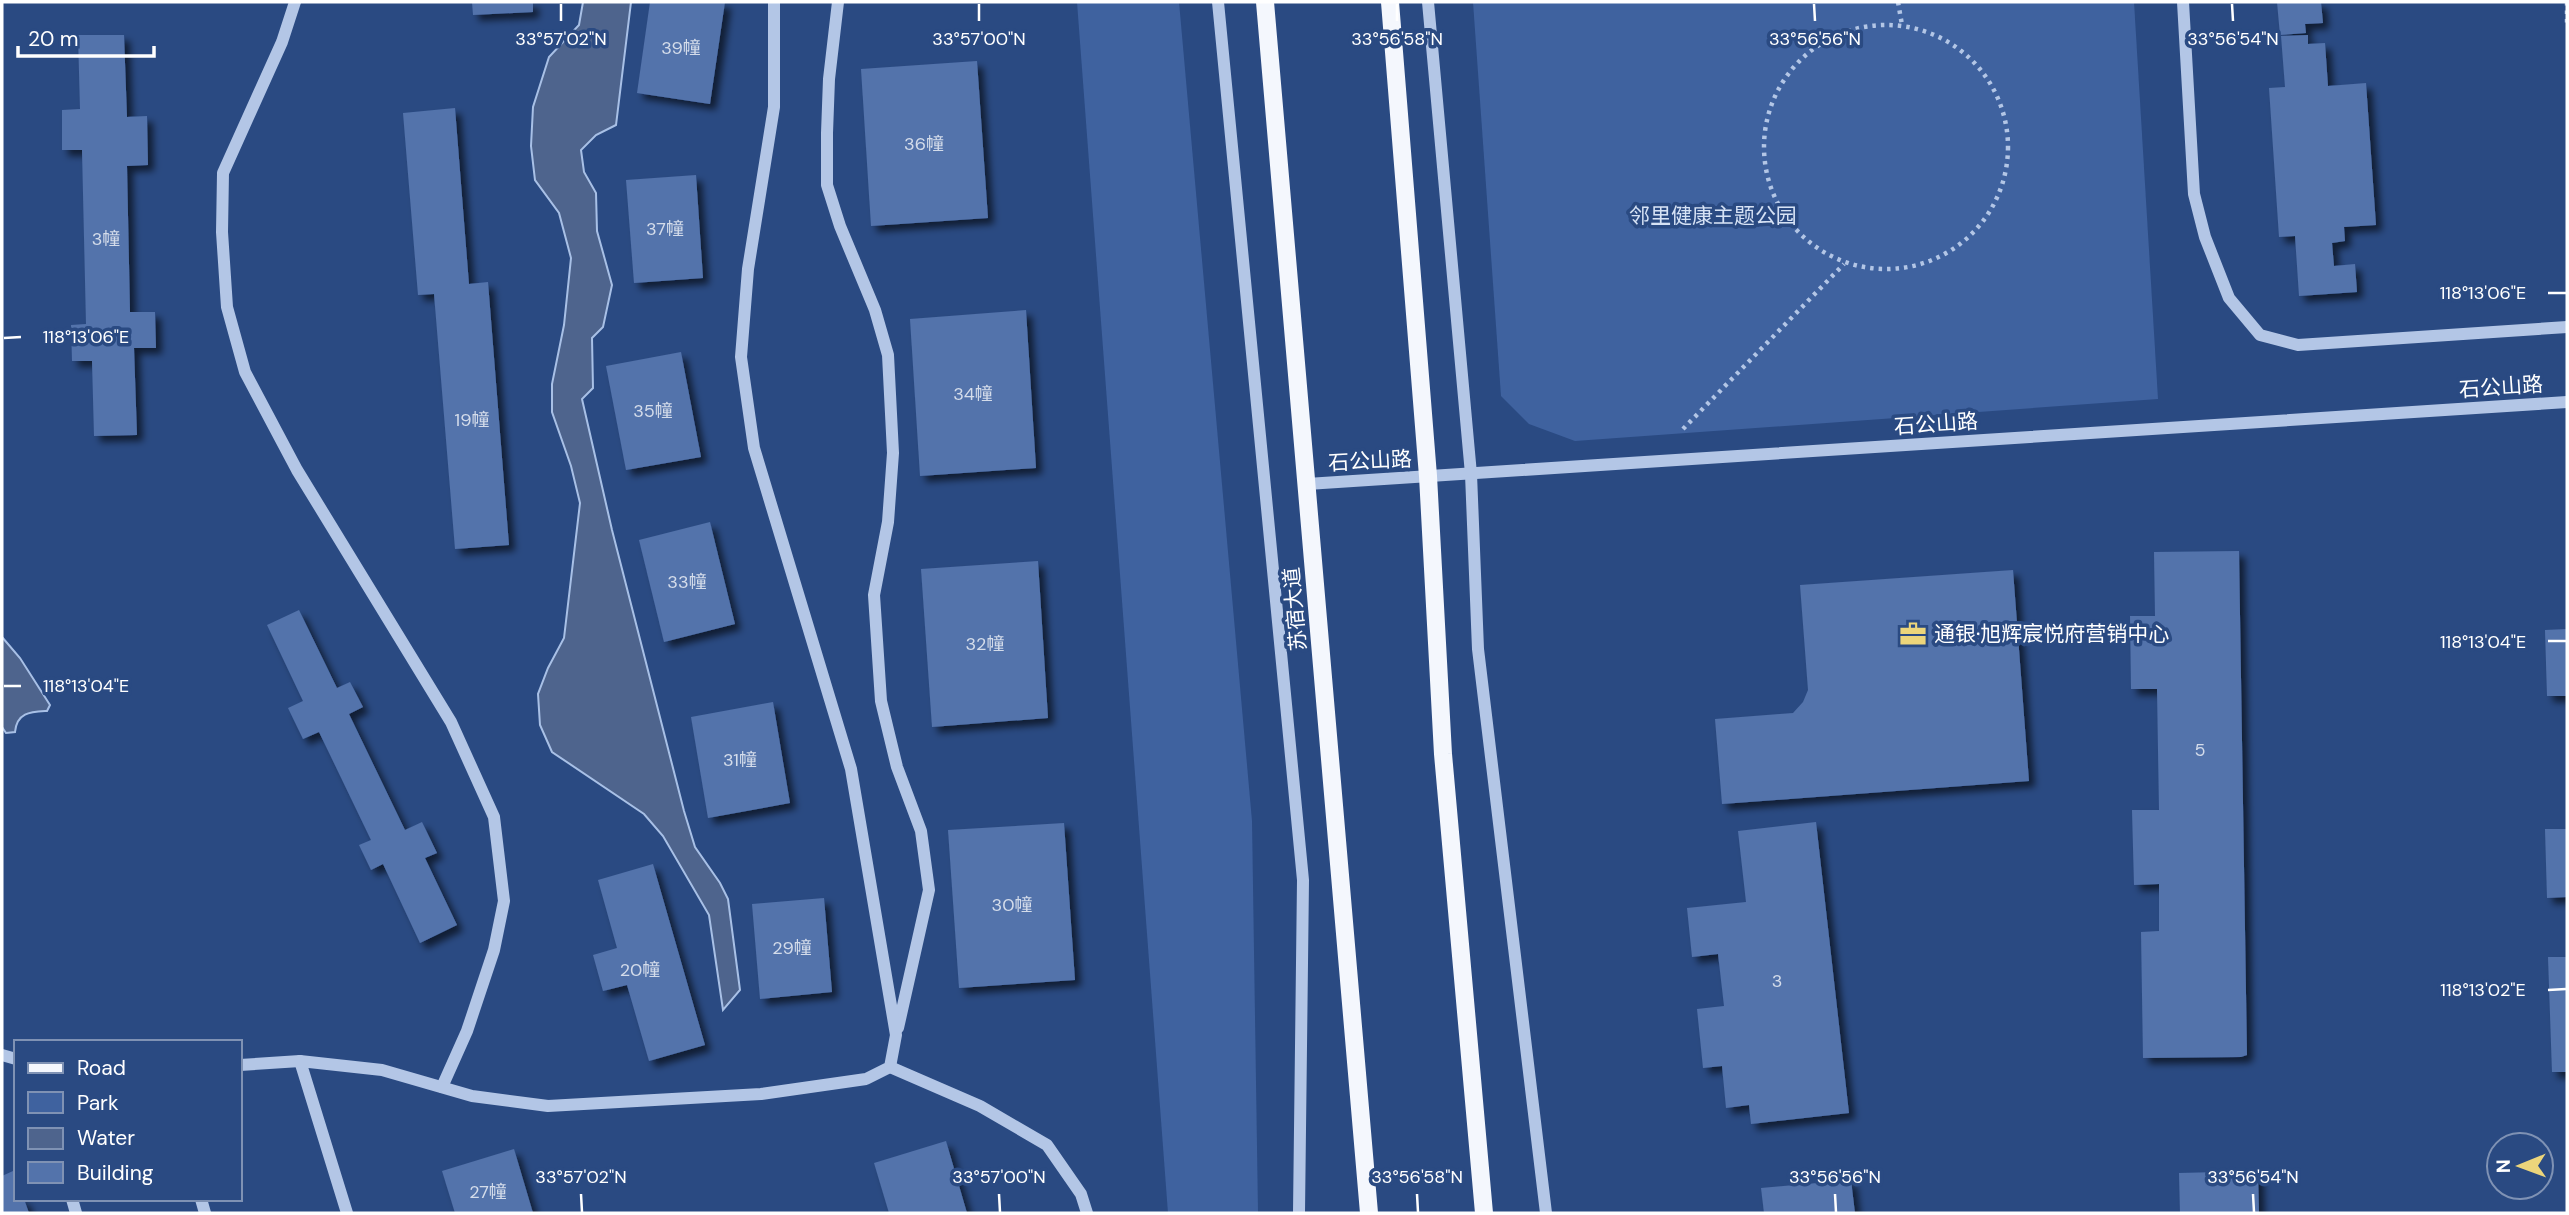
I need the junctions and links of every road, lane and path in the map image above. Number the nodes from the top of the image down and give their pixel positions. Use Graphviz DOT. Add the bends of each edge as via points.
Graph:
graph roads {
  1 [pos="295,2"];
  2 [pos="774,2"];
  3 [pos="838,2"];
  4 [pos="1219,2"];
  5 [pos="1265,2"];
  6 [pos="1390,2"];
  7 [pos="1428,2"];
  8 [pos="1898,2"];
  9 [pos="2183,2"];
  10 [pos="2567,2"];
  11 [pos="1902,25"];
  12 [pos="2567,27"];
  13 [pos="1844,264"];
  14 [pos="2567,327"];
  15 [pos="2567,402"];
  16 [pos="1650,462"];
  17 [pos="1471,474"];
  18 [pos="1428,477"];
  19 [pos="1307,484"];
  20 [pos="897,1035"];
  21 [pos="300,1061"];
  22 [pos="242,1065"];
  23 [pos="890,1066"];
  24 [pos="442,1087"];
  25 [pos="347,1213"];
  26 [pos="1087,1213"];
  27 [pos="1299,1213"];
  28 [pos="1369,1213"];
  29 [pos="1484,1213"];
  30 [pos="1546,1213"];
  1 -- 24 [label="street" via="282,42 223,173 227,307 245,372 304,481 451,722 494,817 504,901 494,950 467,1031"];
  2 -- 20 [label="street" via="774,107 748,269 741,358 754,448 851,769"];
  3 -- 20 [label="street" via="829,79 827,185 888,355 893,453 874,595 881,701 897,767 921,831 929,890"];
  4 -- 27 [label="street" via="1303,880"];
  5 -- 19 [label="main road, 苏宿大道"];
  6 -- 18 [label="main road"];
  7 -- 17 [label="street"];
  8 -- 11 [label="path"];
  9 -- 14 [label="street" via="2194,194 2229,298 2260,335 2298,345"];
  10 -- 12 [label="path"];
  11 -- 13 [label="path" via="1863,26 1826,39 1795,63 1774,96 1763,134 1765,173 1780,209 1807,242"];
  11 -- 13 [label="path" via="1939,36 1971,59 1995,90 2007,128 2007,170 1992,210 1964,243 1927,264 1885,271"];
  13 -- 16 [label="path"];
  15 -- 16 [label="street, 石公山路"];
  16 -- 17 [label="street, 石公山路"];
  17 -- 18 [label="street, 石公山路"];
  17 -- 30 [label="street" via="1478,649"];
  18 -- 19 [label="street, 石公山路"];
  18 -- 29 [label="main road" via="1443,754"];
  19 -- 28 [label="main road, 苏宿大道"];
  20 -- 23 [label="street"];
  21 -- 22 [label="street"];
  21 -- 24 [label="street" via="382,1070"];
  21 -- 25 [label="street"];
  23 -- 24 [label="street" via="866,1079 761,1094 548,1106 472,1096"];
  23 -- 26 [label="street" via="980,1106 1047,1145 1081,1194"];
}
